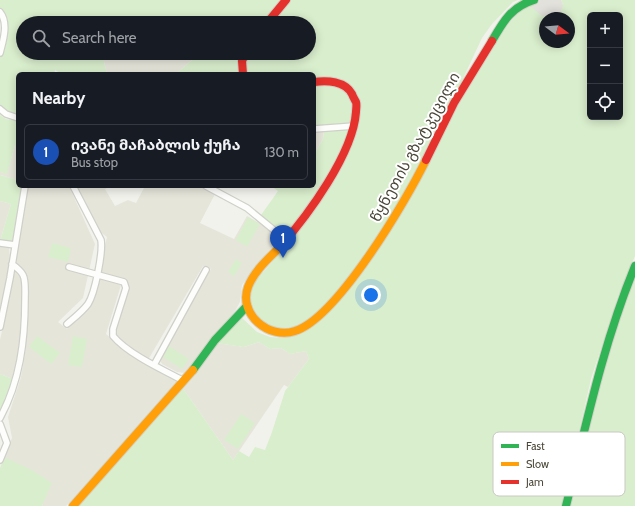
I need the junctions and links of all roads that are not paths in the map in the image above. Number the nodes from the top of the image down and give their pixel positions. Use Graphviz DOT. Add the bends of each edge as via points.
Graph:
graph roads {
  1 [pos="286,0"];
  2 [pos="534,0"];
  3 [pos="0,12"];
  4 [pos="273,16"];
  5 [pos="0,53"];
  6 [pos="242,60"];
  7 [pos="242,72"];
  8 [pos="316,82"];
  9 [pos="0,109"];
  10 [pos="16,117"];
  11 [pos="354,126"];
  12 [pos="316,129"];
  13 [pos="25,188"];
  14 [pos="74,188"];
  15 [pos="210,188"];
  16 [pos="286,240"];
  17 [pos="0,243"];
  18 [pos="15,245"];
  19 [pos="12,264"];
  20 [pos="635,266"];
  21 [pos="69,267"];
  22 [pos="206,270"];
  23 [pos="97,275"];
  24 [pos="247,306"];
  25 [pos="67,324"];
  26 [pos="0,327"];
  27 [pos="154,365"];
  28 [pos="184,381"];
  29 [pos="0,418"];
  30 [pos="0,424"];
  31 [pos="584,432"];
  32 [pos="0,460"];
  33 [pos="568,496"];
  34 [pos="73,506"];
  35 [pos="566,506"];
  1 -- 4 [label="main road"];
  2 -- 24 [label="main road, წყნეთის გზატკეცილი" via="518,6 501,28 460,92 429,156 404,199 364,263 334,302 306,326 281,334 262,327 254,320"];
  3 -- 5 [label="street" via="5,25"];
  6 -- 7 [label="main road"];
  8 -- 11 [label="main road" via="329,80 351,91 357,101"];
  9 -- 10 [label="street"];
  11 -- 12 [label="street"];
  11 -- 16 [label="main road" via="337,167"];
  13 -- 18 [label="street"];
  14 -- 23 [label="street" via="101,240 102,253"];
  15 -- 16 [label="street" via="247,208"];
  16 -- 24 [label="main road" via="247,287"];
  17 -- 18 [label="street"];
  18 -- 19 [label="street"];
  19 -- 26 [label="street"];
  19 -- 29 [label="street" via="24,276 25,332 11,395"];
  20 -- 31 [label="main road" via="600,366"];
  21 -- 23 [label="street"];
  22 -- 27 [label="street"];
  23 -- 25 [label="street" via="90,301"];
  23 -- 27 [label="street" via="126,284 113,336"];
  24 -- 28 [label="main road" via="215,340"];
  27 -- 28 [label="street"];
  28 -- 34 [label="main road"];
  30 -- 32 [label="street" via="7,443"];
  33 -- 35 [label="main road"];
}
